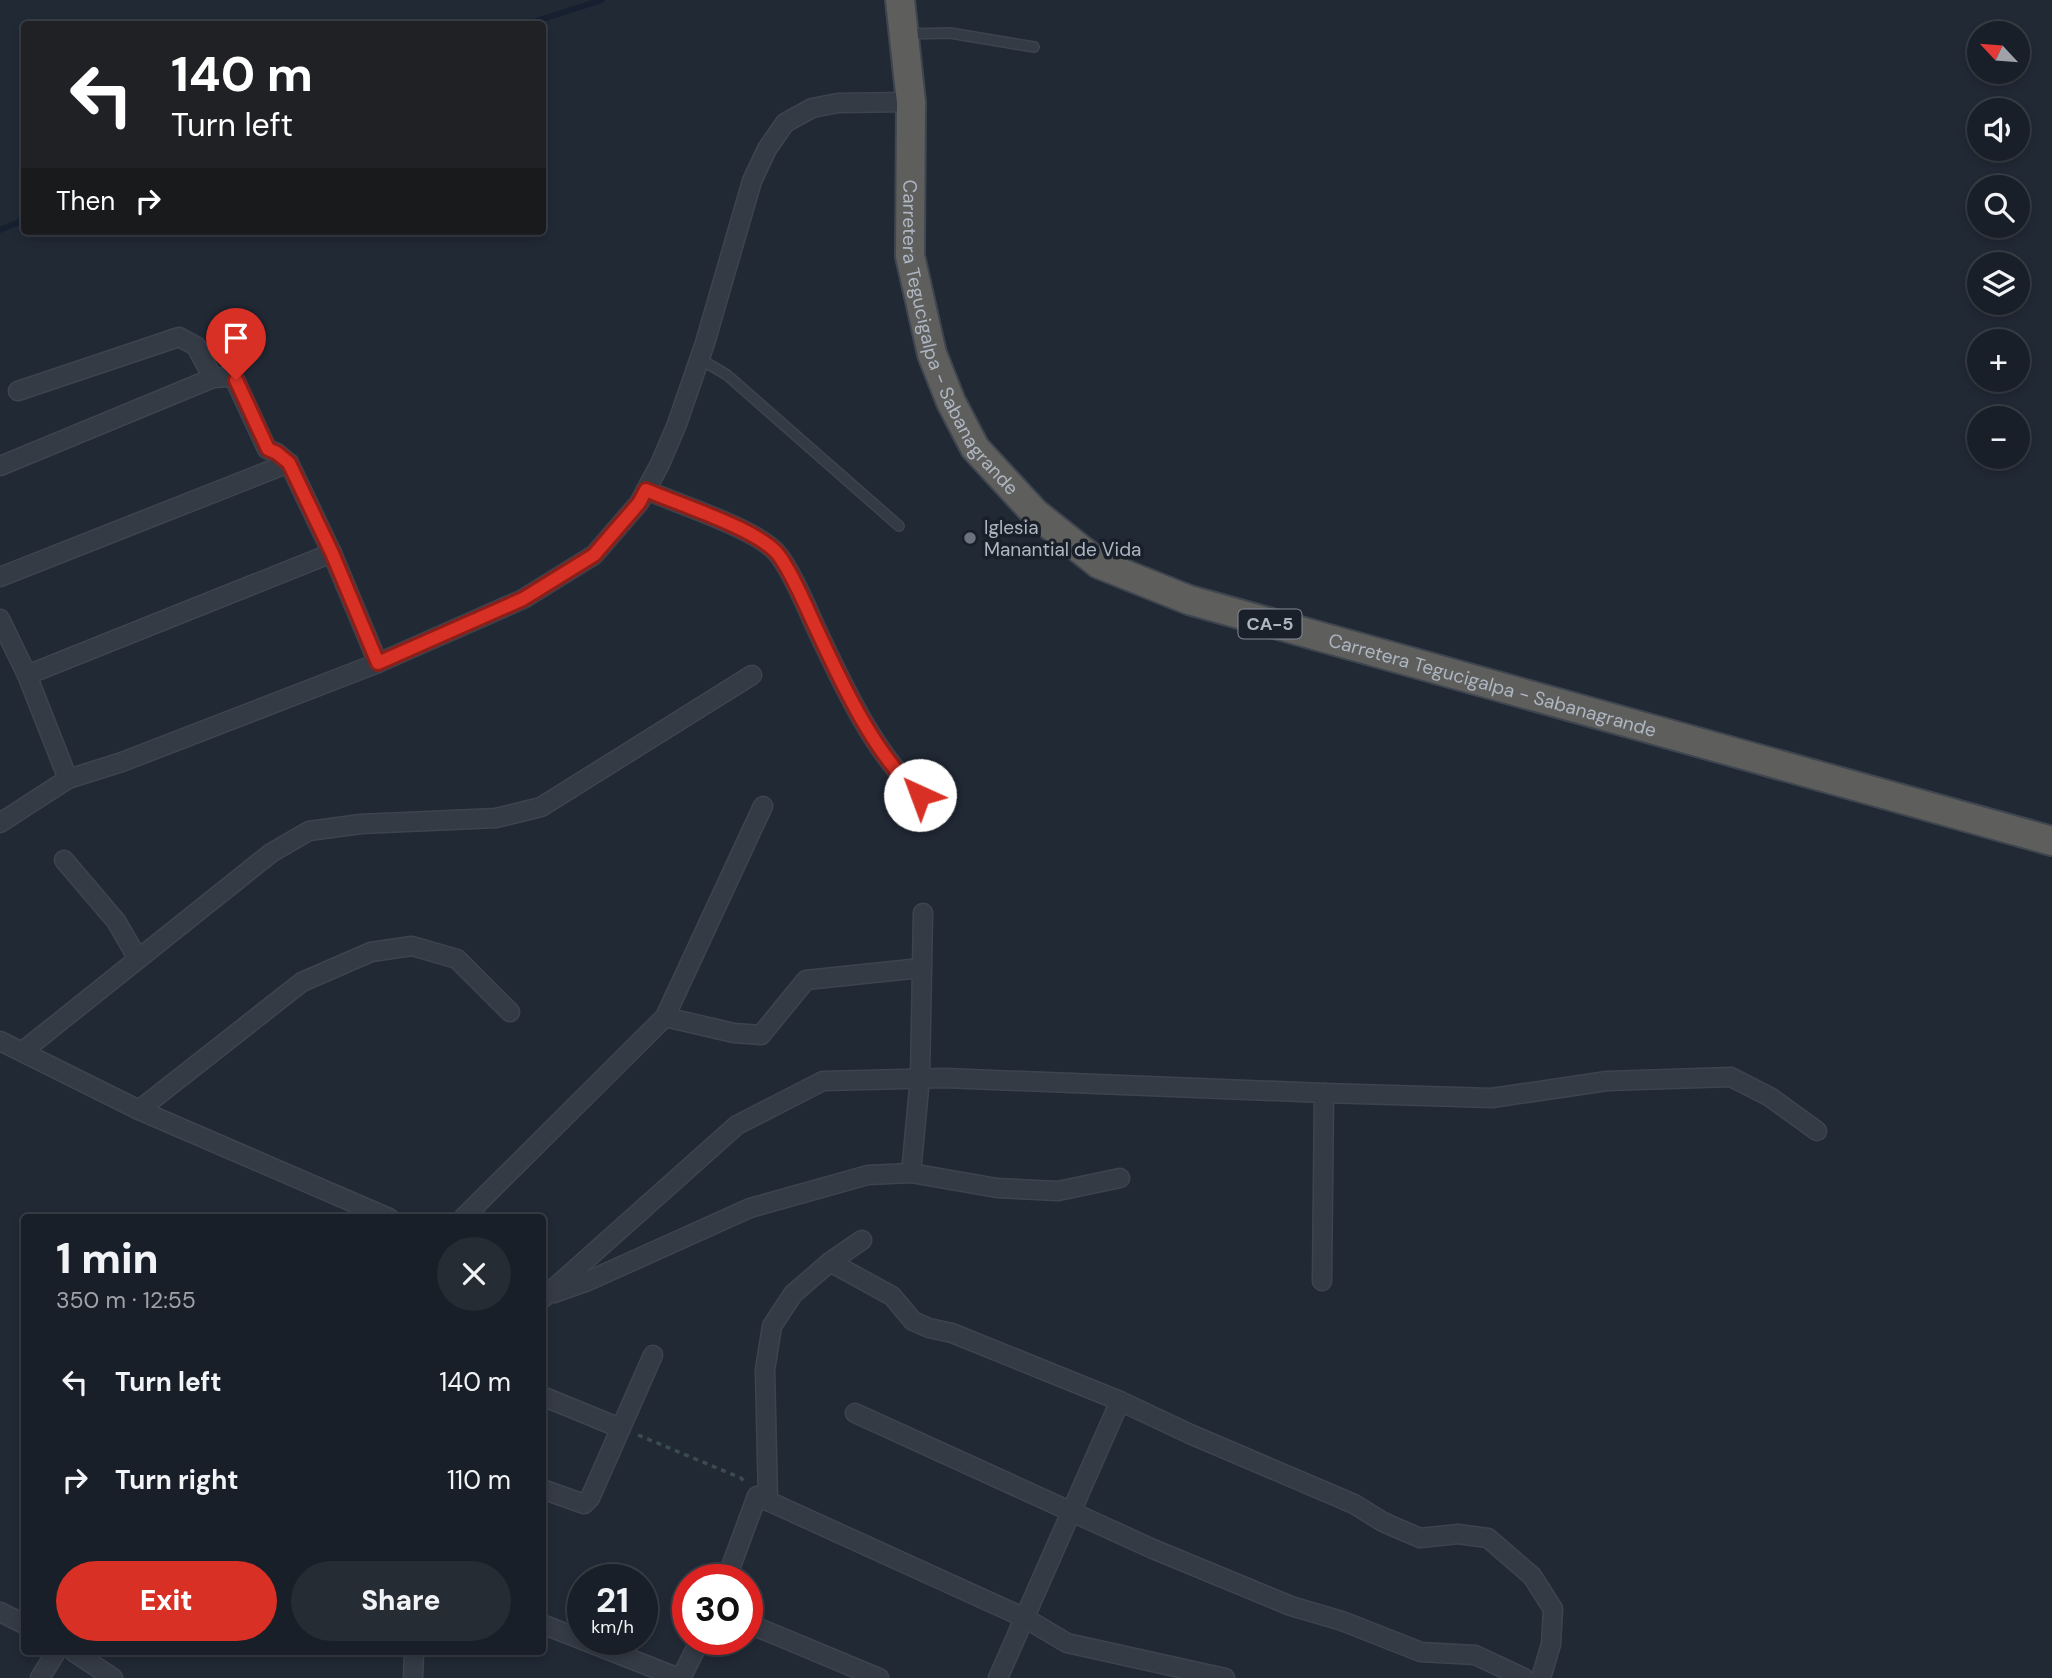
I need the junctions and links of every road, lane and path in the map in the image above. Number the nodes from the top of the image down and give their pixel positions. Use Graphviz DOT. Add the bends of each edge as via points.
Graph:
graph roads {
  1 [pos="900,0"];
  2 [pos="905,34"];
  3 [pos="1034,47"];
  4 [pos="911,102"];
  5 [pos="700,359"];
  6 [pos="213,378"];
  7 [pos="18,391"];
  8 [pos="289,463"];
  9 [pos="0,466"];
  10 [pos="646,490"];
  11 [pos="899,526"];
  12 [pos="332,553"];
  13 [pos="0,577"];
  14 [pos="2,633"];
  15 [pos="378,663"];
  16 [pos="27,675"];
  17 [pos="752,675"];
  18 [pos="68,779"];
  19 [pos="920,795"];
  20 [pos="763,806"];
  21 [pos="0,823"];
  22 [pos="2052,841"];
  23 [pos="64,860"];
  24 [pos="923,913"];
  25 [pos="138,959"];
  26 [pos="920,968"];
  27 [pos="510,1012"];
  28 [pos="665,1017"];
  29 [pos="0,1041"];
  30 [pos="23,1051"];
  31 [pos="920,1078"];
  32 [pos="1324,1093"];
  33 [pos="139,1110"];
  34 [pos="1817,1131"];
  35 [pos="911,1173"];
  36 [pos="1120,1178"];
  37 [pos="380,1214"];
  38 [pos="467,1214"];
  39 [pos="862,1240"];
  40 [pos="830,1262"];
  41 [pos="1322,1281"];
  42 [pos="546,1296"];
  43 [pos="546,1297"];
  44 [pos="653,1354"];
  45 [pos="546,1398"];
  46 [pos="1120,1401"];
  47 [pos="855,1413"];
  48 [pos="620,1428"];
  49 [pos="546,1490"];
  50 [pos="762,1498"];
  51 [pos="1072,1512"];
  52 [pos="733,1564"];
  53 [pos="0,1612"];
  54 [pos="1025,1618"];
  55 [pos="21,1622"];
  56 [pos="546,1627"];
  57 [pos="763,1630"];
  58 [pos="54,1655"];
  59 [pos="78,1655"];
  60 [pos="414,1655"];
  61 [pos="693,1655"];
  62 [pos="40,1678"];
  63 [pos="113,1678"];
  64 [pos="413,1678"];
  65 [pos="680,1678"];
  66 [pos="879,1678"];
  67 [pos="998,1678"];
  68 [pos="1225,1678"];
  69 [pos="1524,1678"];
  70 [pos="1541,1678"];
  1 -- 2 [label="highway, Carretera Tegucigalpa - Sabanagrande / CA-5"];
  2 -- 3 [label="lane" via="950,33"];
  2 -- 4 [label="highway, Carretera Tegucigalpa - Sabanagrande / CA-5"];
  4 -- 5 [label="street" via="811,107 785,122 751,181"];
  4 -- 22 [label="highway, Carretera Tegucigalpa - Sabanagrande / CA-5" via="910,256 932,354 951,402 975,448 1000,476 1035,513 1099,564 1202,604"];
  5 -- 10 [label="street" via="677,424"];
  5 -- 11 [label="lane" via="727,375"];
  6 -- 7 [label="street" via="196,345 179,337"];
  6 -- 8 [label="street" via="236,380 268,449"];
  6 -- 9 [label="street"];
  8 -- 12 [label="street"];
  8 -- 13 [label="street"];
  10 -- 15 [label="street" via="594,555 523,599"];
  10 -- 19 [label="street" via="754,535 776,552 872,734 903,780"];
  12 -- 15 [label="street"];
  12 -- 16 [label="street"];
  14 -- 16 [label="street"];
  15 -- 18 [label="street"];
  16 -- 18 [label="street"];
  17 -- 25 [label="street" via="541,807 496,818 309,831 271,853"];
  18 -- 21 [label="street"];
  20 -- 28 [label="street"];
  23 -- 25 [label="street" via="116,921"];
  24 -- 26 [label="street"];
  25 -- 30 [label="street"];
  26 -- 28 [label="street" via="806,980 761,1035"];
  26 -- 31 [label="street"];
  27 -- 33 [label="street" via="457,959 412,946 372,953 302,982"];
  28 -- 38 [label="street"];
  29 -- 30 [label="street"];
  30 -- 33 [label="street"];
  31 -- 32 [label="street"];
  31 -- 35 [label="street"];
  31 -- 42 [label="street" via="823,1081 737,1125"];
  32 -- 34 [label="street" via="1492,1098 1606,1082 1731,1077 1770,1097"];
  32 -- 41 [label="street"];
  33 -- 37 [label="street"];
  35 -- 36 [label="street" via="998,1188 1058,1191"];
  35 -- 43 [label="street" via="868,1175 750,1208"];
  39 -- 40 [label="street"];
  40 -- 46 [label="street" via="892,1296 913,1321"];
  40 -- 50 [label="street" via="793,1294 772,1326 765,1370"];
  44 -- 48 [label="street"];
  45 -- 48 [label="street"];
  46 -- 51 [label="street"];
  46 -- 70 [label="street" via="1354,1504 1419,1538 1458,1534 1488,1538 1531,1576 1553,1609 1551,1644"];
  47 -- 51 [label="street"];
  48 -- 49 [label="street" via="584,1504"];
  48 -- 50 [label="path" via="741,1478"];
  50 -- 52 [label="street"];
  50 -- 54 [label="street"];
  51 -- 54 [label="street"];
  51 -- 69 [label="street" via="1291,1606 1421,1652 1475,1655"];
  53 -- 55 [label="street"];
  54 -- 67 [label="street"];
  54 -- 68 [label="street" via="1067,1643"];
  56 -- 65 [label="street"];
  57 -- 66 [label="street"];
  58 -- 62 [label="street"];
  59 -- 63 [label="street"];
  60 -- 64 [label="street"];
  61 -- 65 [label="street"];
}
